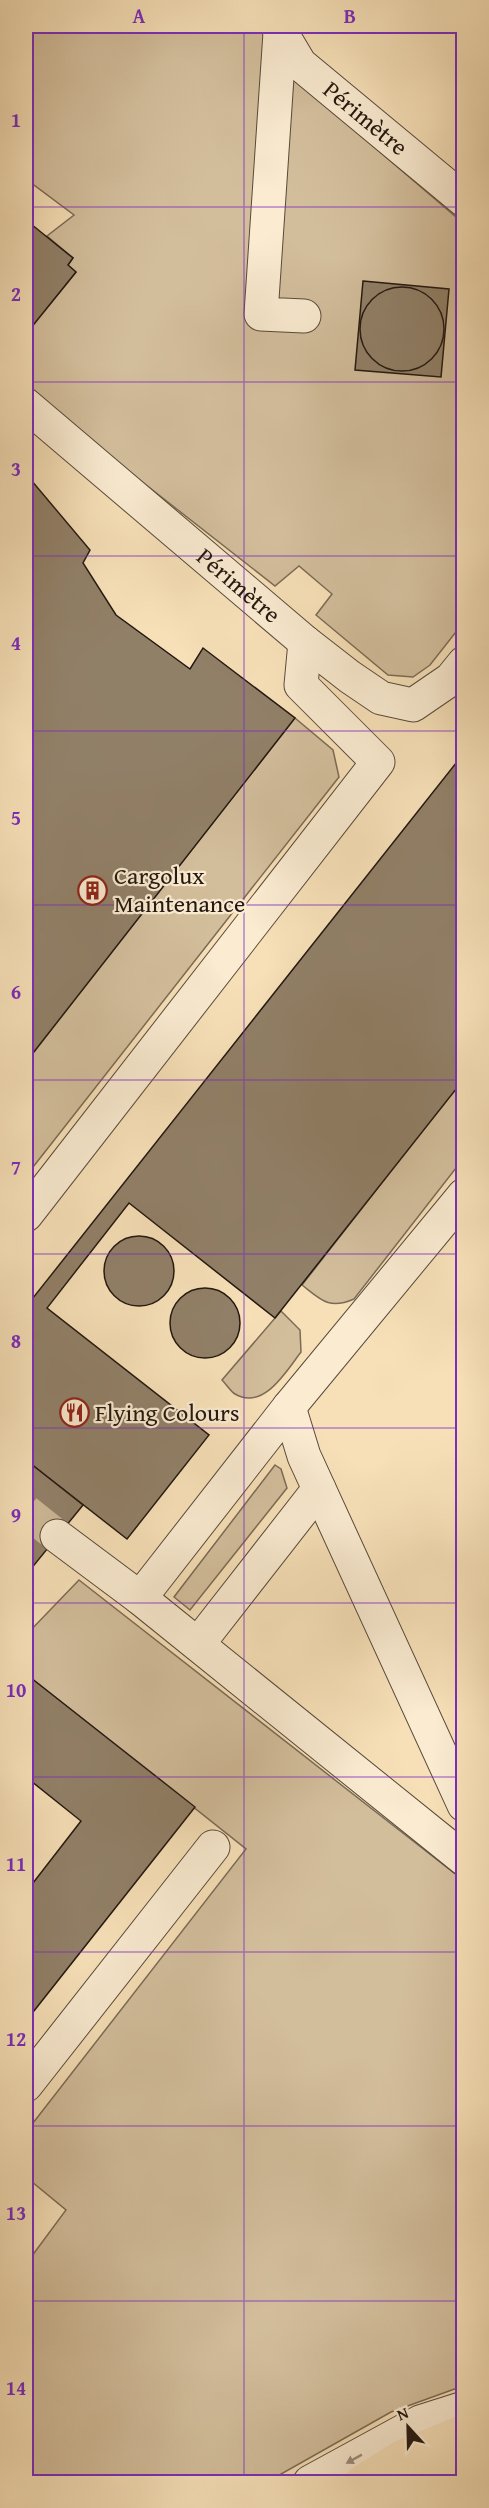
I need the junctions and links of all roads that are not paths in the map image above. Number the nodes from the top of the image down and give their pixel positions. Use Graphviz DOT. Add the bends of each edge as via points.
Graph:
graph roads {
  1 [pos="279,29"];
  2 [pos="464,200"];
  3 [pos="304,316"];
  4 [pos="26,405"];
  5 [pos="305,642"];
  6 [pos="464,663"];
  7 [pos="464,1195"];
  8 [pos="26,1215"];
  9 [pos="289,1407"];
  10 [pos="319,1489"];
  11 [pos="57,1536"];
  12 [pos="140,1598"];
  13 [pos="198,1644"];
  14 [pos="464,1805"];
  15 [pos="213,1848"];
  16 [pos="464,1858"];
  17 [pos="26,2085"];
  18 [pos="464,2408"];
  19 [pos="464,2431"];
  20 [pos="464,2454"];
  21 [pos="464,2475"];
  22 [pos="310,2482"];
  23 [pos="361,2482"];
  24 [pos="416,2482"];
  25 [pos="446,2482"];
  1 -- 2 [label="lane, Périmètre" via="300,64"];
  1 -- 3 [label="lane" via="261,314"];
  4 -- 5 [label="lane, Périmètre"];
  5 -- 6 [label="lane, Périmètre" via="381,698 413,705 452,679"];
  5 -- 8 [label="lane" via="301,685 378,762"];
  7 -- 9 [label="lane"];
  9 -- 10 [label="lane"];
  9 -- 12 [label="lane"];
  10 -- 13 [label="lane"];
  10 -- 14 [label="lane"];
  11 -- 12 [label="lane"];
  12 -- 13 [label="lane"];
  13 -- 16 [label="lane"];
  15 -- 17 [label="lane"];
  18 -- 22 [label="lane, one-way" via="420,2422"];
  19 -- 23 [label="main road" via="403,2456"];
  20 -- 24 [label="main road"];
  21 -- 25 [label="main road"];
}
